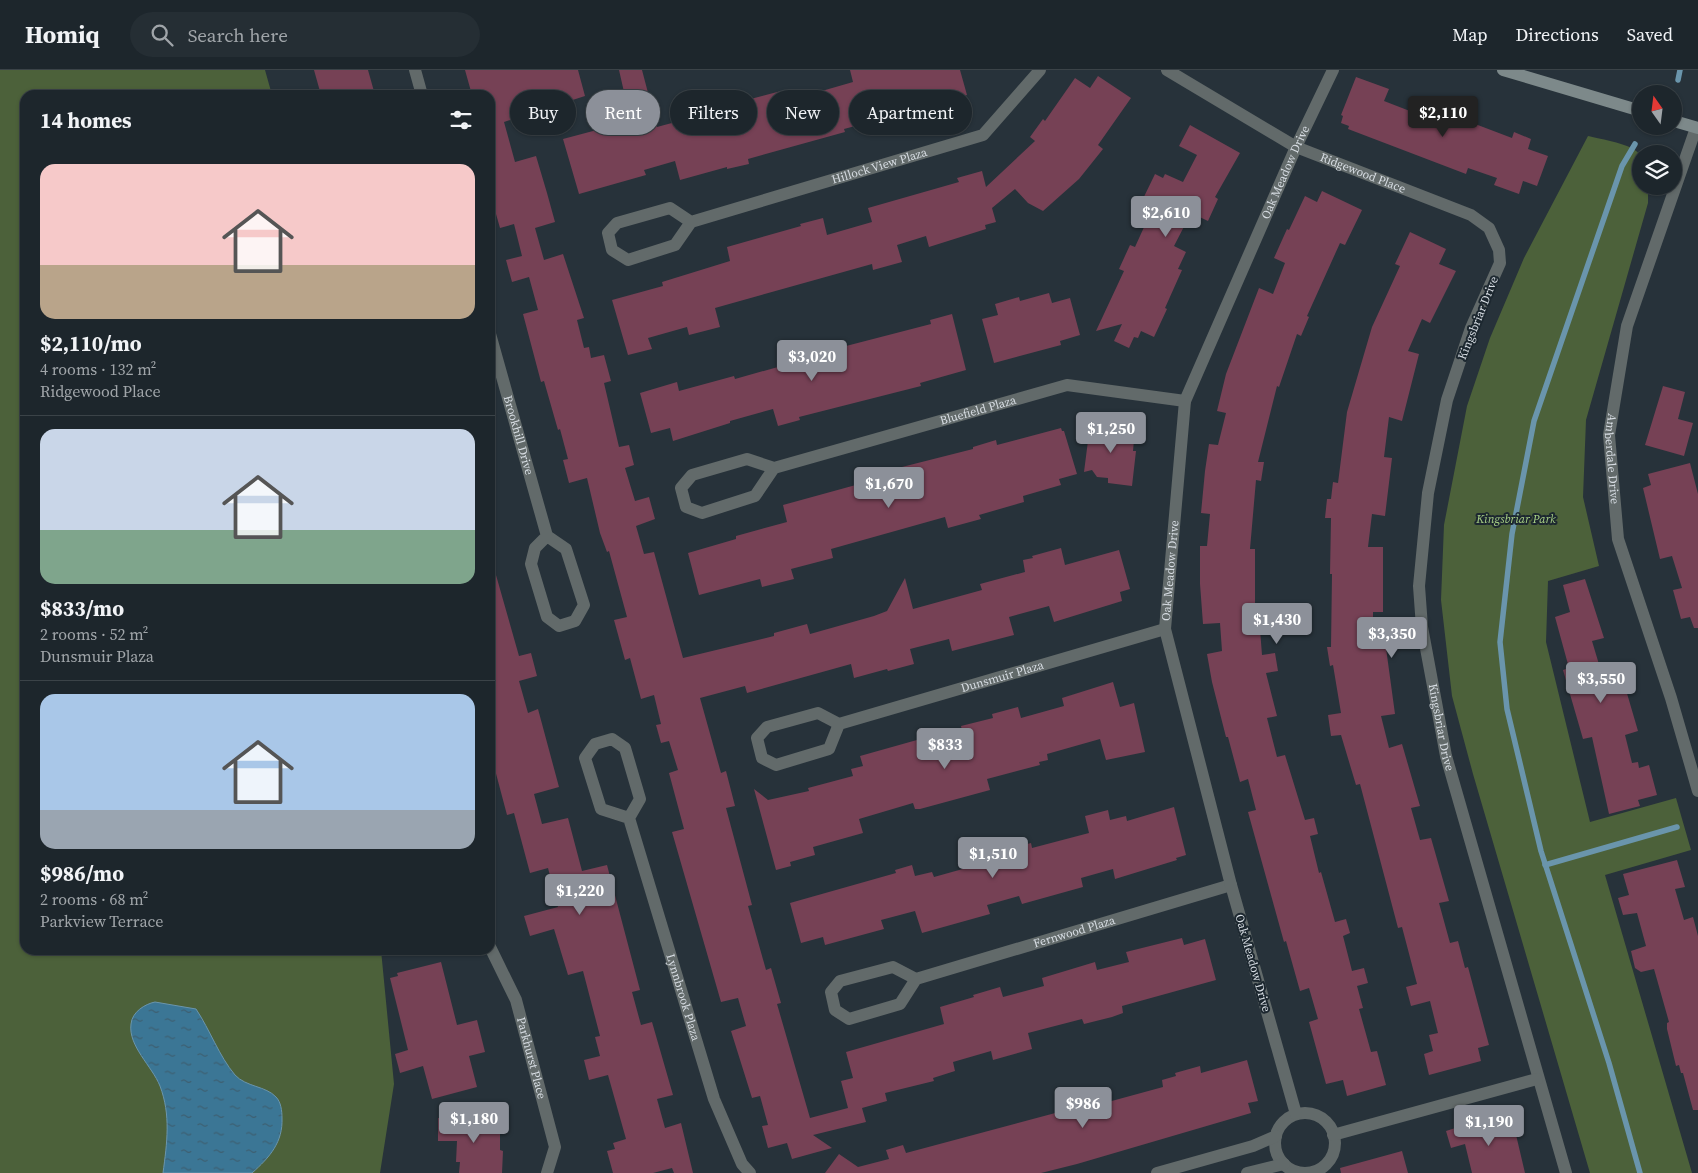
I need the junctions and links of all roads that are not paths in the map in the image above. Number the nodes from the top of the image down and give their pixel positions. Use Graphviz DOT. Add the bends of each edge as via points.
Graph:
graph roads {
  1 [pos="415,70"];
  2 [pos="1040,70"];
  3 [pos="1167,70"];
  4 [pos="1333,70"];
  5 [pos="1503,70"];
  6 [pos="421,90"];
  7 [pos="1632,108"];
  8 [pos="1682,123"];
  9 [pos="1697,128"];
  10 [pos="1296,147"];
  11 [pos="691,222"];
  12 [pos="1499,250"];
  13 [pos="495,352"];
  14 [pos="1186,401"];
  15 [pos="774,468"];
  16 [pos="547,536"];
  17 [pos="1164,629"];
  18 [pos="839,724"];
  19 [pos="1698,791"];
  20 [pos="629,818"];
  21 [pos="1231,885"];
  22 [pos="494,955"];
  23 [pos="916,979"];
  24 [pos="1538,1079"];
  25 [pos="1296,1114"];
  26 [pos="1333,1134"];
  27 [pos="1276,1136"];
  28 [pos="1284,1164"];
  29 [pos="1312,1172"];
  30 [pos="547,1173"];
  31 [pos="750,1173"];
  32 [pos="1157,1173"];
  33 [pos="1247,1173"];
  34 [pos="1566,1173"];
  1 -- 6 [label="street"];
  2 -- 11 [label="street, Hillock View Plaza" via="983,136"];
  3 -- 10 [label="street, Ridgewood Place"];
  4 -- 10 [label="street, Oak Meadow Drive"];
  5 -- 7 [label="main road"];
  8 -- 9 [label="main road"];
  9 -- 19 [label="street, Amberdale Drive" via="1627,326 1609,435 1618,539"];
  10 -- 12 [label="street, Ridgewood Place" via="1472,215 1489,228"];
  10 -- 14 [label="street, Oak Meadow Drive"];
  11 -- 11 [label="street" via="675,245 628,260 612,250 608,233 616,223 670,208"];
  12 -- 24 [label="street, Kingsbriar Drive" via="1500,263 1470,328 1447,400 1428,493 1420,586 1422,628 1446,756"];
  13 -- 16 [label="street, Brookhill Drive"];
  14 -- 15 [label="street, Bluefield Plaza" via="1067,385"];
  14 -- 17 [label="street, Oak Meadow Drive"];
  15 -- 15 [label="street" via="755,496 702,513 686,507 681,488 692,475 747,459"];
  16 -- 16 [label="street" via="535,548 531,564 547,616 559,626 575,621 584,605 566,549"];
  17 -- 18 [label="street, Dunsmuir Plaza"];
  17 -- 21 [label="street, Oak Meadow Drive"];
  18 -- 18 [label="street" via="829,749 776,765 762,758 757,738 768,727 818,713"];
  20 -- 20 [label="street" via="601,809 585,758 595,744 612,739 625,748 640,799"];
  20 -- 31 [label="street, Lynnbrook Plaza" via="714,1099 742,1164"];
  21 -- 23 [label="street, Fernwood Plaza"];
  21 -- 25 [label="street, Oak Meadow Drive"];
  22 -- 30 [label="street, Parkhurst Place" via="516,1000 555,1147"];
  23 -- 23 [label="street" via="900,1004 849,1019 835,1010 831,992 840,981 893,967"];
  24 -- 26 [label="street"];
  24 -- 34 [label="street, Kingsbriar Drive"];
  25 -- 26 [label="street" via="1318,1116"];
  25 -- 27 [label="street" via="1281,1124"];
  26 -- 29 [label="street" via="1331,1156"];
  27 -- 28 [label="street" via="1278,1157"];
  27 -- 32 [label="street" via="1253,1146"];
  28 -- 29 [label="street" via="1296,1171"];
  28 -- 33 [label="street"];
}
